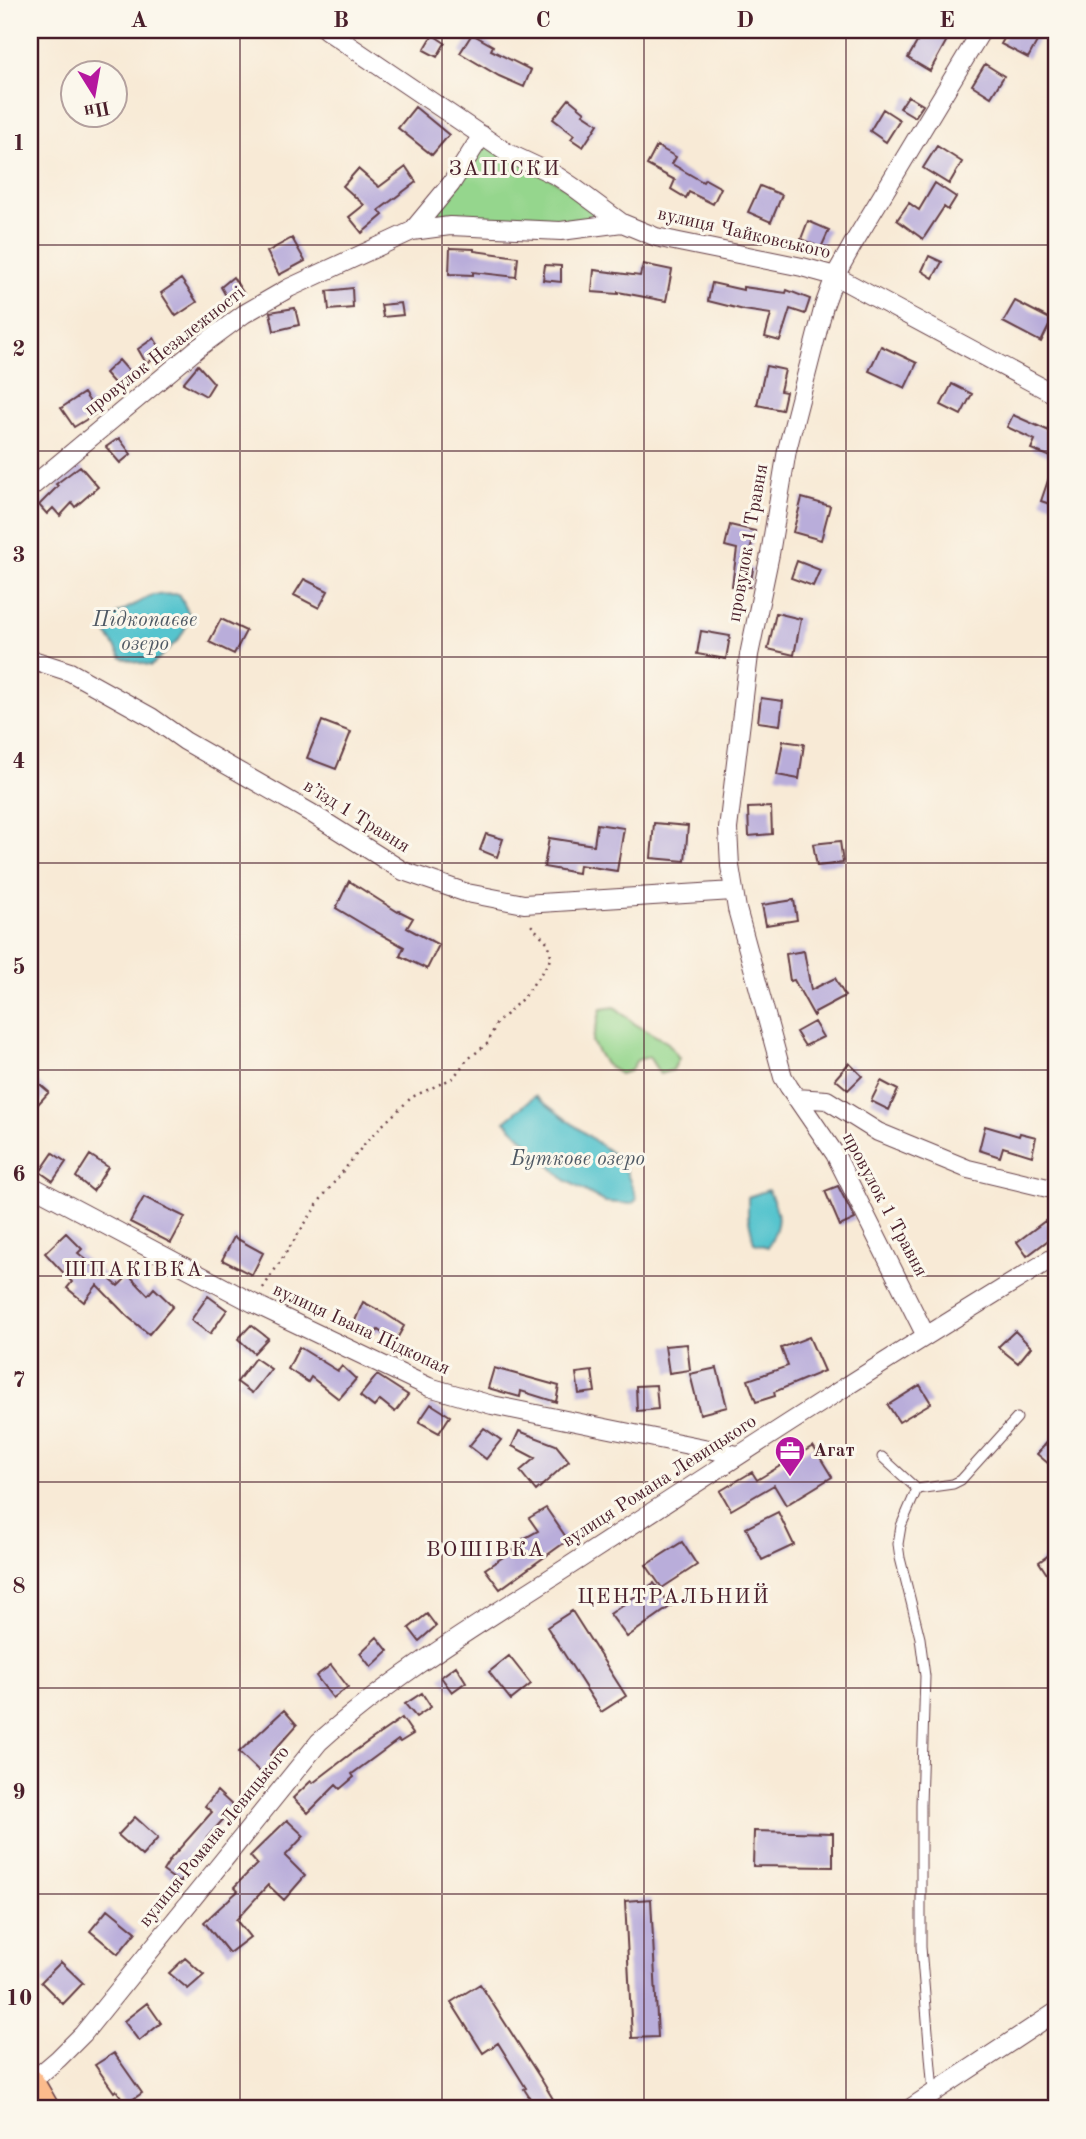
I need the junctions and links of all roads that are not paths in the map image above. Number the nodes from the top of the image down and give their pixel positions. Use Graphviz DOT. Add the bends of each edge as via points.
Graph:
graph roads {
  1 [pos="326,30"];
  2 [pos="982,30"];
  3 [pos="482,135"];
  4 [pos="622,223"];
  5 [pos="412,231"];
  6 [pos="835,276"];
  7 [pos="1056,395"];
  8 [pos="30,488"];
  9 [pos="30,659"];
  10 [pos="733,891"];
  11 [pos="796,1098"];
  12 [pos="30,1185"];
  13 [pos="1056,1191"];
  14 [pos="1056,1256"];
  15 [pos="926,1336"];
  16 [pos="1017,1418"];
  17 [pos="738,1455"];
  18 [pos="882,1457"];
  19 [pos="917,1489"];
  20 [pos="1056,2012"];
  21 [pos="30,2083"];
  22 [pos="933,2094"];
  23 [pos="45,2109"];
  24 [pos="909,2109"];
  1 -- 3 [label="street, вулиця Чайковського"];
  2 -- 6 [label="street, провулок 1 Травня"];
  3 -- 4 [label="street, вулиця Чайковського" via="557,176"];
  3 -- 5 [label="street" via="451,184"];
  4 -- 5 [label="street, провулок Незалежності" via="561,231 450,226"];
  4 -- 6 [label="street, вулиця Чайковського" via="656,237"];
  5 -- 8 [label="street, провулок Незалежності" via="243,314"];
  6 -- 7 [label="street, вулиця Чайковського"];
  6 -- 10 [label="street, провулок 1 Травня" via="787,450 749,655 728,829"];
  9 -- 10 [label="street, в’їзд 1 Травня" via="71,672 151,717 403,871 467,893 524,905"];
  10 -- 11 [label="street, провулок 1 Травня" via="783,1077"];
  11 -- 13 [label="street, провулок 1 Травня" via="827,1100 878,1132 968,1169"];
  11 -- 15 [label="street, провулок 1 Травня" via="835,1154"];
  12 -- 17 [label="street, вулиця Івана Підкопая" via="253,1303 417,1381 492,1405"];
  14 -- 15 [label="street, вулиця Романа Левицького"];
  15 -- 17 [label="street, вулиця Романа Левицького"];
  16 -- 19 [label="lane" via="961,1480"];
  17 -- 21 [label="street, вулиця Романа Левицького" via="424,1661 319,1742 83,2034"];
  18 -- 19 [label="lane"];
  19 -- 22 [label="lane" via="898,1544 925,1676 920,1947"];
  20 -- 22 [label="street"];
  21 -- 23 [label="main road"];
  22 -- 24 [label="street"];
}
